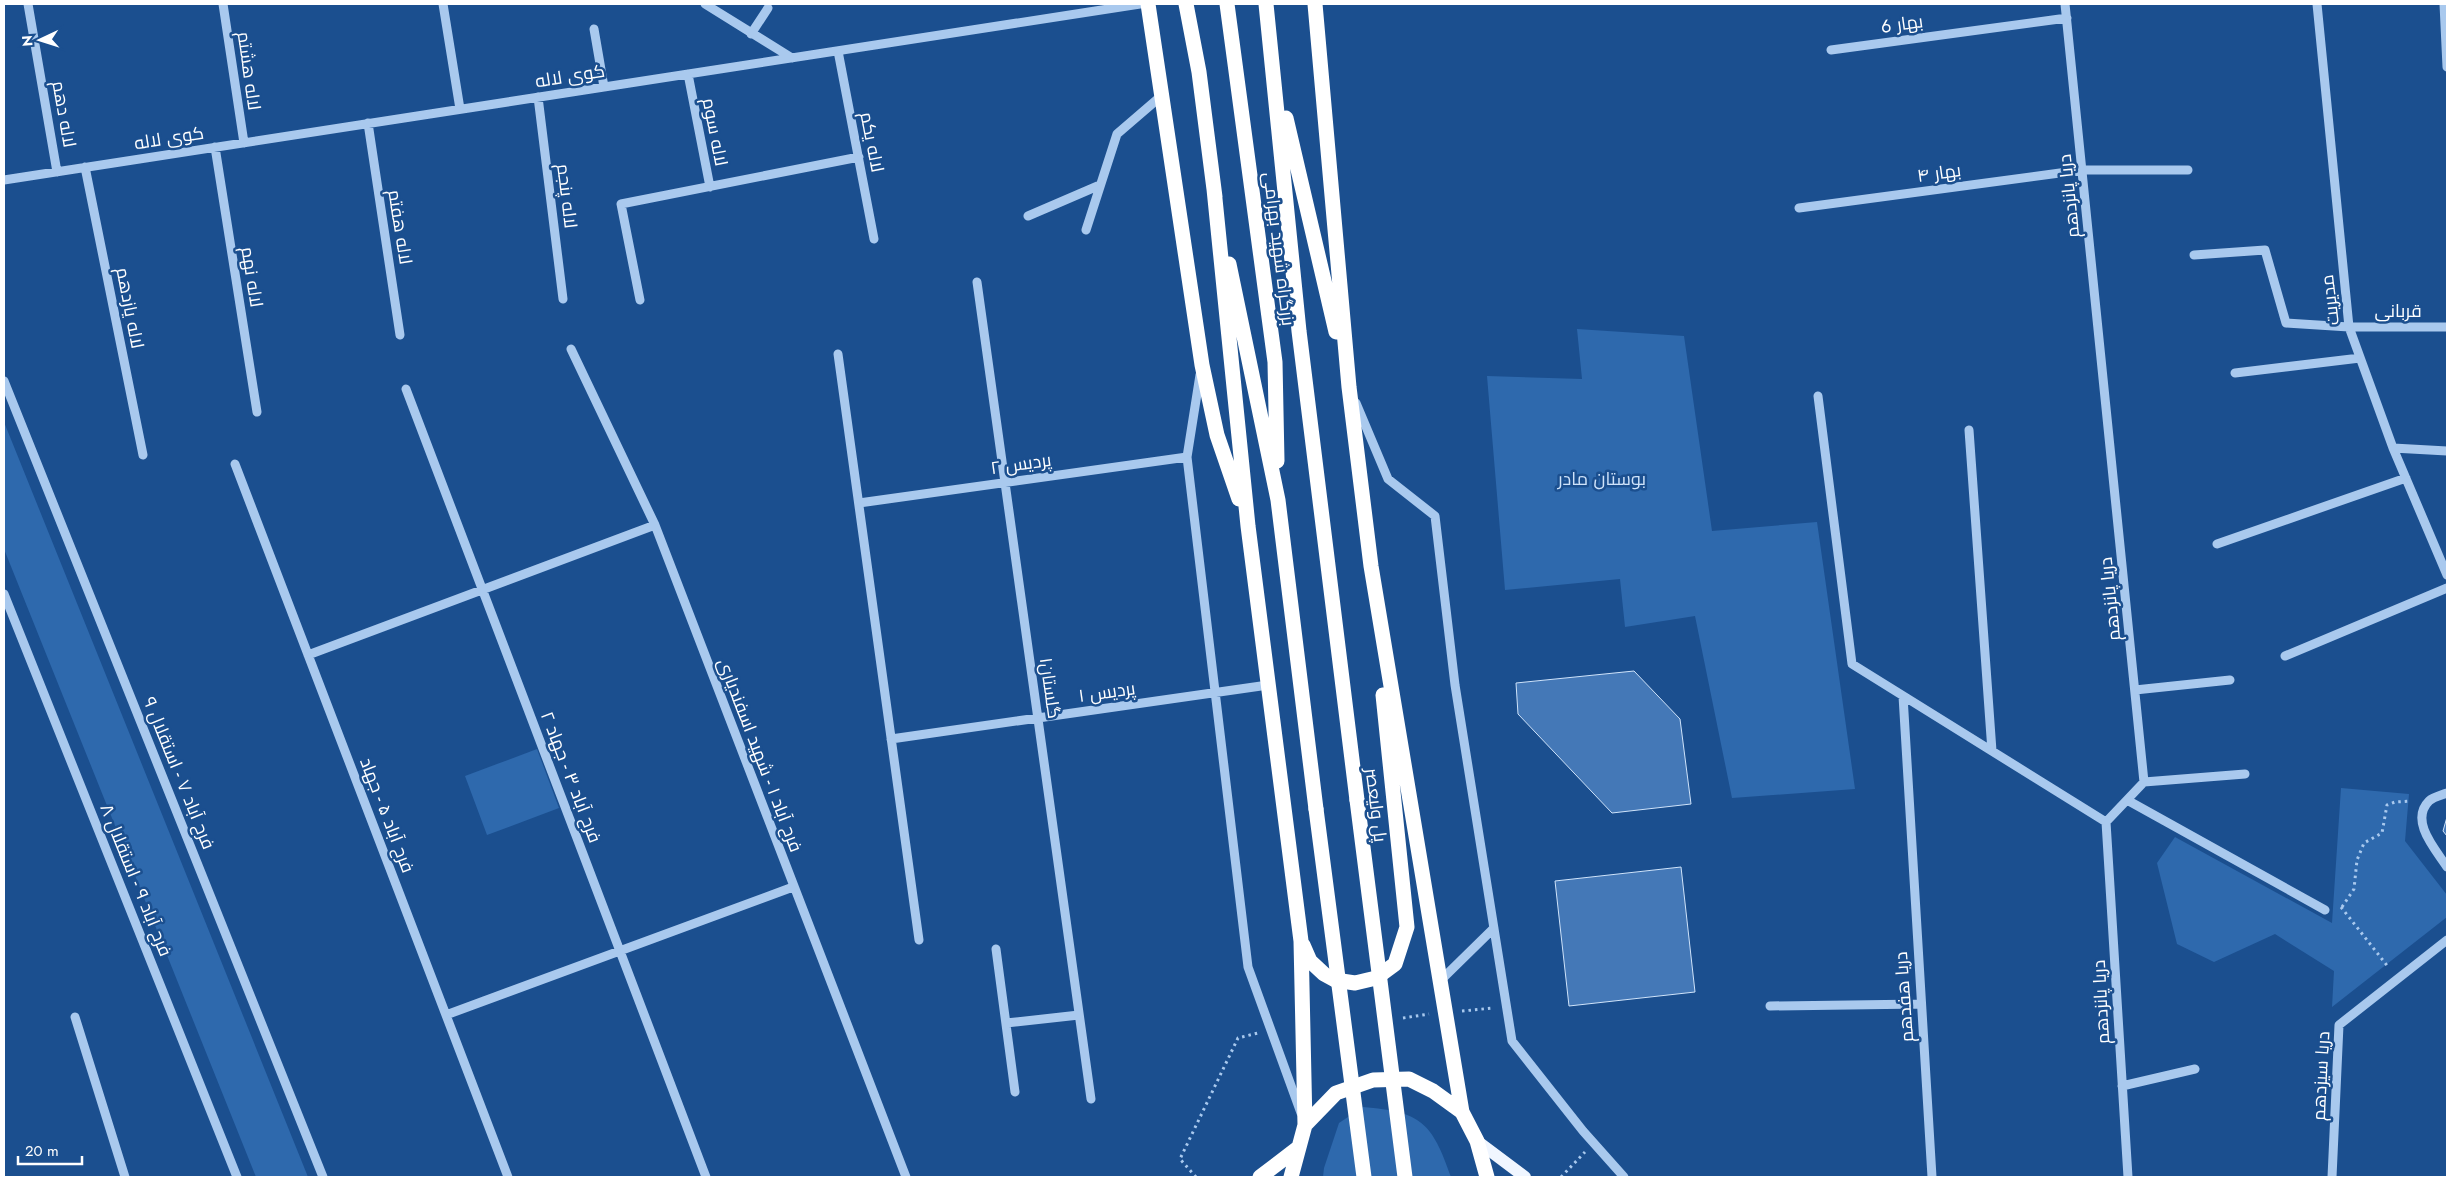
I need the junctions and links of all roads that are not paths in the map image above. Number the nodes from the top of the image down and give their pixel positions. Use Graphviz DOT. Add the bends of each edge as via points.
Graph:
graph roads {
  1 [pos="28,4"];
  2 [pos="223,4"];
  3 [pos="443,4"];
  4 [pos="704,4"];
  5 [pos="1140,4"];
  6 [pos="1148,4"];
  7 [pos="1186,4"];
  8 [pos="1227,4"];
  9 [pos="1266,4"];
  10 [pos="1315,4"];
  11 [pos="2065,4"];
  12 [pos="2317,4"];
  13 [pos="2444,4"];
  14 [pos="768,8"];
  15 [pos="2067,18"];
  16 [pos="594,29"];
  17 [pos="751,34"];
  18 [pos="1831,50"];
  19 [pos="838,51"];
  20 [pos="792,58"];
  21 [pos="1272,58"];
  22 [pos="2447,67"];
  23 [pos="688,74"];
  24 [pos="604,87"];
  25 [pos="538,97"];
  26 [pos="1160,97"];
  27 [pos="460,109"];
  28 [pos="368,124"];
  29 [pos="244,143"];
  30 [pos="215,147"];
  31 [pos="859,157"];
  32 [pos="85,167"];
  33 [pos="2082,170"];
  34 [pos="2188,170"];
  35 [pos="57,172"];
  36 [pos="4,180"];
  37 [pos="1100,185"];
  38 [pos="710,187"];
  39 [pos="1214,189"];
  40 [pos="1799,208"];
  41 [pos="1028,216"];
  42 [pos="1086,230"];
  43 [pos="874,239"];
  44 [pos="2194,255"];
  45 [pos="977,282"];
  46 [pos="563,299"];
  47 [pos="640,300"];
  48 [pos="2348,327"];
  49 [pos="2447,327"];
  50 [pos="400,335"];
  51 [pos="571,349"];
  52 [pos="838,354"];
  53 [pos="2360,358"];
  54 [pos="1202,365"];
  55 [pos="2235,373"];
  56 [pos="4,381"];
  57 [pos="1349,387"];
  58 [pos="406,389"];
  59 [pos="1818,396"];
  60 [pos="257,412"];
  61 [pos="1969,430"];
  62 [pos="1312,436"];
  63 [pos="2392,448"];
  64 [pos="2447,451"];
  65 [pos="143,456"];
  66 [pos="1187,457"];
  67 [pos="235,464"];
  68 [pos="2406,478"];
  69 [pos="1006,482"];
  70 [pos="1278,500"];
  71 [pos="859,503"];
  72 [pos="655,525"];
  73 [pos="1248,526"];
  74 [pos="2217,544"];
  75 [pos="1371,566"];
  76 [pos="2447,575"];
  77 [pos="2447,588"];
  78 [pos="482,590"];
  79 [pos="4,594"];
  80 [pos="308,655"];
  81 [pos="2285,656"];
  82 [pos="2230,680"];
  83 [pos="1268,685"];
  84 [pos="2135,690"];
  85 [pos="1215,693"];
  86 [pos="1904,696"];
  87 [pos="1038,718"];
  88 [pos="891,739"];
  89 [pos="1992,751"];
  90 [pos="2245,774"];
  91 [pos="2144,782"];
  92 [pos="2447,794"];
  93 [pos="2127,800"];
  94 [pos="2106,822"];
  95 [pos="2447,867"];
  96 [pos="793,887"];
  97 [pos="2325,910"];
  98 [pos="1494,928"];
  99 [pos="919,940"];
  100 [pos="2447,940"];
  101 [pos="1301,941"];
  102 [pos="996,949"];
  103 [pos="619,950"];
  104 [pos="1441,980"];
  105 [pos="1921,1004"];
  106 [pos="1770,1006"];
  107 [pos="446,1014"];
  108 [pos="1079,1015"];
  109 [pos="76,1017"];
  110 [pos="1006,1023"];
  111 [pos="2195,1069"];
  112 [pos="2122,1086"];
  113 [pos="1015,1092"];
  114 [pos="1091,1099"];
  115 [pos="1462,1112"];
  116 [pos="1305,1125"];
  117 [pos="1477,1141"];
  118 [pos="1298,1148"];
  119 [pos="125,1177"];
  120 [pos="237,1177"];
  121 [pos="323,1177"];
  122 [pos="508,1177"];
  123 [pos="706,1177"];
  124 [pos="906,1177"];
  125 [pos="1260,1177"];
  126 [pos="1291,1177"];
  127 [pos="1364,1177"];
  128 [pos="1405,1177"];
  129 [pos="1487,1177"];
  130 [pos="1526,1177"];
  131 [pos="1624,1177"];
  132 [pos="1932,1177"];
  133 [pos="2128,1177"];
  134 [pos="2332,1177"];
  1 -- 35 [label="street, لاله دهم"];
  2 -- 29 [label="street, لاله هشتم"];
  3 -- 27 [label="street"];
  4 -- 17 [label="street"];
  5 -- 19 [label="street, کوی لاله"];
  6 -- 26 [label="highway"];
  7 -- 39 [label="highway" via="1199,72"];
  8 -- 70 [label="highway, بزرگراه شهید بهرامی" via="1274,362"];
  9 -- 21 [label="highway, بزرگراه شهید بهرامی"];
  10 -- 57 [label="highway"];
  11 -- 15 [label="street, دریا پانزدهم"];
  12 -- 48 [label="street, مدیریت"];
  13 -- 22 [label="street"];
  14 -- 17 [label="street"];
  15 -- 18 [label="street, بهار 6"];
  15 -- 33 [label="street, دریا پانزدهم"];
  16 -- 24 [label="street"];
  17 -- 20 [label="street"];
  19 -- 20 [label="street, کوی لاله"];
  19 -- 31 [label="street, لاله یکم"];
  20 -- 23 [label="street, کوی لاله"];
  21 -- 57 [label="highway"];
  21 -- 62 [label="highway, بزرگراه شهید بهرامی"];
  23 -- 24 [label="street, کوی لاله"];
  23 -- 38 [label="street, لاله سوم"];
  24 -- 25 [label="street, کوی لاله"];
  25 -- 27 [label="street, کوی لاله"];
  25 -- 46 [label="street, لاله پنجم"];
  26 -- 37 [label="street" via="1117,134"];
  26 -- 54 [label="highway"];
  27 -- 28 [label="street, کوی لاله"];
  28 -- 29 [label="street, کوی لاله"];
  28 -- 50 [label="street, لاله هفتم"];
  29 -- 30 [label="street, کوی لاله"];
  30 -- 32 [label="street, کوی لاله"];
  30 -- 60 [label="street, لاله نهم"];
  31 -- 38 [label="street"];
  31 -- 43 [label="street, لاله یکم"];
  32 -- 35 [label="street, کوی لاله"];
  32 -- 65 [label="street, لاله یازدهم"];
  33 -- 34 [label="street, بهار ۴"];
  33 -- 40 [label="street, بهار ۴"];
  33 -- 84 [label="street, دریا پانزدهم"];
  35 -- 36 [label="street, کوی لاله"];
  37 -- 41 [label="street"];
  37 -- 42 [label="street"];
  38 -- 47 [label="street, لاله سوم" via="621,204"];
  39 -- 70 [label="highway"];
  39 -- 73 [label="highway"];
  44 -- 48 [label="street, قربانی" via="2266,250 2286,324"];
  45 -- 69 [label="street, گلستان۱"];
  48 -- 49 [label="street, قربانی"];
  48 -- 53 [label="street, مدیریت"];
  51 -- 72 [label="street, فرح آباد ۱ - شهید اسفندیاری"];
  52 -- 71 [label="street"];
  53 -- 55 [label="street"];
  53 -- 63 [label="street, مدیریت"];
  54 -- 66 [label="street"];
  54 -- 73 [label="highway" via="1217,435"];
  56 -- 121 [label="street, فرح آباد ۷ - استقلال ۹"];
  57 -- 75 [label="highway"];
  57 -- 98 [label="street" via="1388,479 1435,516 1455,685"];
  58 -- 78 [label="street, فرح آباد ۳ - جهاد ۲"];
  59 -- 86 [label="street" via="1852,664"];
  61 -- 89 [label="street"];
  62 -- 128 [label="highway, پل ولیعصر, bridge"];
  63 -- 64 [label="street"];
  63 -- 68 [label="street, مدیریت"];
  66 -- 69 [label="street, پردیس ۲"];
  66 -- 85 [label="street"];
  67 -- 80 [label="street, فرح آباد ۵ - جهاد"];
  68 -- 74 [label="street"];
  68 -- 76 [label="street, مدیریت"];
  69 -- 71 [label="street, پردیس ۲"];
  69 -- 87 [label="street, گلستان۱"];
  70 -- 127 [label="highway, bridge"];
  71 -- 88 [label="street"];
  72 -- 78 [label="street"];
  72 -- 96 [label="street, فرح آباد ۱ - شهید اسفندیاری"];
  73 -- 83 [label="highway"];
  75 -- 101 [label="highway" via="1407,927 1395,964 1376,978 1355,983 1335,980 1324,974 1310,961"];
  75 -- 104 [label="highway"];
  77 -- 81 [label="street"];
  78 -- 80 [label="street"];
  78 -- 103 [label="street, فرح آباد ۳ - جهاد ۲"];
  79 -- 120 [label="street, فرح آباد ۹ - استقلال ۸"];
  80 -- 107 [label="street, فرح آباد ۵ - جهاد"];
  82 -- 84 [label="street"];
  83 -- 85 [label="street, پردیس ۱"];
  83 -- 101 [label="highway"];
  84 -- 91 [label="street, دریا پانزدهم"];
  85 -- 87 [label="street, پردیس ۱"];
  85 -- 116 [label="street" via="1248,967"];
  86 -- 89 [label="street"];
  86 -- 105 [label="street, دریا هفدهم"];
  87 -- 88 [label="street, پردیس ۱"];
  87 -- 108 [label="street, گلستان۱"];
  88 -- 99 [label="street"];
  89 -- 94 [label="street"];
  90 -- 91 [label="street"];
  91 -- 93 [label="street"];
  92 -- 95 [label="street" via="2430,801 2422,814 2424,832"];
  93 -- 94 [label="street"];
  93 -- 97 [label="street"];
  94 -- 112 [label="street, دریا پانزدهم"];
  96 -- 103 [label="street"];
  96 -- 124 [label="street, فرح آباد ۱ - شهید اسفندیاری"];
  98 -- 104 [label="street"];
  98 -- 131 [label="street" via="1512,1041"];
  100 -- 134 [label="street, دریا سیزدهم" via="2339,1025"];
  101 -- 116 [label="highway"];
  102 -- 110 [label="street"];
  103 -- 107 [label="street"];
  103 -- 123 [label="street, فرح آباد ۳ - جهاد ۲"];
  104 -- 115 [label="highway"];
  105 -- 106 [label="street"];
  105 -- 132 [label="street, دریا هفدهم"];
  107 -- 122 [label="street, فرح آباد ۵ - جهاد"];
  108 -- 110 [label="street"];
  108 -- 114 [label="street, گلستان۱"];
  109 -- 119 [label="street"];
  110 -- 113 [label="street"];
  111 -- 112 [label="street"];
  112 -- 133 [label="street, دریا پانزدهم"];
  115 -- 116 [label="highway" via="1409,1079 1373,1080 1336,1093"];
  115 -- 117 [label="highway"];
  116 -- 118 [label="highway"];
  117 -- 129 [label="highway"];
  117 -- 130 [label="main road"];
  118 -- 125 [label="highway"];
  118 -- 126 [label="highway"];
}
